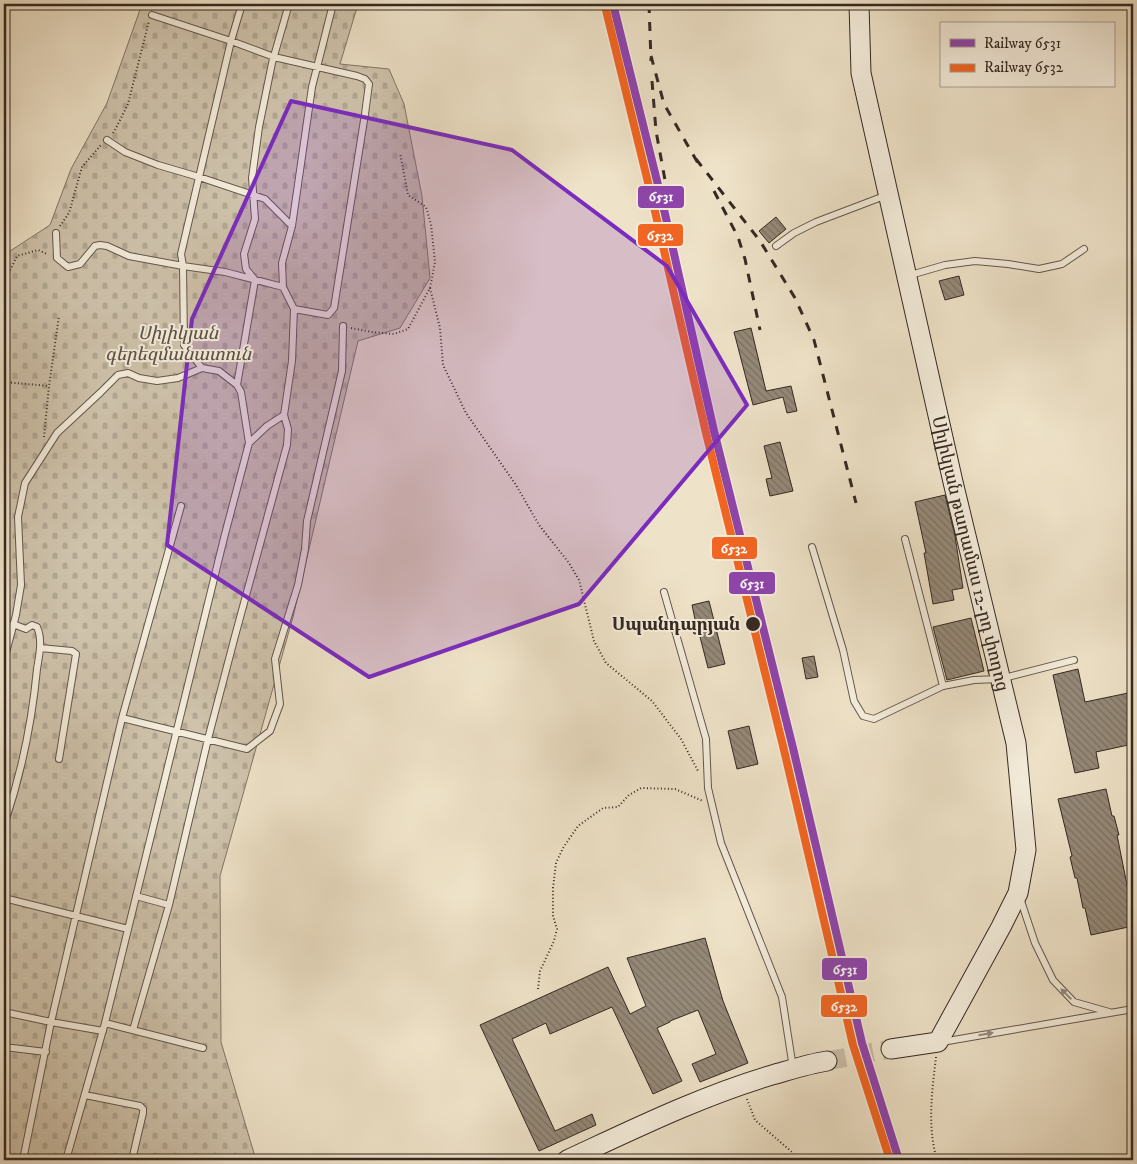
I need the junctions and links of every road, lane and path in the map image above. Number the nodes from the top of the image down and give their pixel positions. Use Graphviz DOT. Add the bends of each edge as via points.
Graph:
graph roads {
  1 [pos="242,4"];
  2 [pos="289,4"];
  3 [pos="333,4"];
  4 [pos="859,4"];
  5 [pos="152,15"];
  6 [pos="231,41"];
  7 [pos="274,56"];
  8 [pos="318,66"];
  9 [pos="107,140"];
  10 [pos="400,153"];
  11 [pos="199,176"];
  12 [pos="253,194"];
  13 [pos="888,194"];
  14 [pos="292,226"];
  15 [pos="56,232"];
  16 [pos="776,246"];
  17 [pos="1084,249"];
  18 [pos="57,258"];
  19 [pos="183,266"];
  20 [pos="906,276"];
  21 [pos="255,280"];
  22 [pos="4,284"];
  23 [pos="283,287"];
  24 [pos="430,288"];
  25 [pos="294,309"];
  26 [pos="59,316"];
  27 [pos="343,326"];
  28 [pos="202,368"];
  29 [pos="4,382"];
  30 [pos="237,385"];
  31 [pos="49,386"];
  32 [pos="284,415"];
  33 [pos="249,443"];
  34 [pos="42,457"];
  35 [pos="181,506"];
  36 [pos="905,539"];
  37 [pos="812,547"];
  38 [pos="664,592"];
  39 [pos="13,624"];
  40 [pos="40,648"];
  41 [pos="4,660"];
  42 [pos="1074,660"];
  43 [pos="1000,679"];
  44 [pos="943,686"];
  45 [pos="122,718"];
  46 [pos="176,732"];
  47 [pos="208,739"];
  48 [pos="59,758"];
  49 [pos="708,788"];
  50 [pos="712,805"];
  51 [pos="4,824"];
  52 [pos="1018,892"];
  53 [pos="136,896"];
  54 [pos="4,898"];
  55 [pos="169,905"];
  56 [pos="76,916"];
  57 [pos="128,929"];
  58 [pos="538,989"];
  59 [pos="1133,1009"];
  60 [pos="4,1012"];
  61 [pos="1110,1012"];
  62 [pos="51,1022"];
  63 [pos="105,1023"];
  64 [pos="133,1030"];
  65 [pos="103,1031"];
  66 [pos="938,1042"];
  67 [pos="4,1047"];
  68 [pos="203,1048"];
  69 [pos="891,1049"];
  70 [pos="46,1052"];
  71 [pos="828,1061"];
  72 [pos="793,1069"];
  73 [pos="742,1084"];
  74 [pos="85,1095"];
  75 [pos="579,1158"];
  76 [pos="23,1160"];
  77 [pos="66,1160"];
  78 [pos="132,1160"];
  79 [pos="795,1160"];
  80 [pos="937,1160"];
  1 -- 6 [label="lane"];
  2 -- 7 [label="lane"];
  3 -- 8 [label="lane"];
  4 -- 13 [label="main road, Սիլիկյան թաղամաս 12-րդ փողոց" via="861,74"];
  5 -- 6 [label="lane"];
  5 -- 9 [label="path" via="128,104"];
  6 -- 7 [label="lane"];
  6 -- 11 [label="lane"];
  7 -- 8 [label="lane"];
  7 -- 12 [label="lane" via="258,127"];
  8 -- 14 [label="lane" via="312,87"];
  8 -- 25 [label="lane" via="365,79 368,95 334,308 328,315"];
  9 -- 11 [label="lane" via="125,152 158,165"];
  9 -- 15 [label="path" via="82,167 69,213"];
  10 -- 24 [label="path" via="408,195 426,208 432,224 435,262"];
  11 -- 12 [label="lane"];
  11 -- 19 [label="lane" via="180,254"];
  12 -- 14 [label="lane" via="265,199"];
  12 -- 21 [label="lane" via="255,219 244,254 246,269"];
  13 -- 16 [label="lane" via="816,222"];
  13 -- 20 [label="main road, Սիլիկյան թաղամաս 12-րդ փողոց"];
  14 -- 23 [label="lane" via="282,264"];
  15 -- 18 [label="lane"];
  17 -- 20 [label="lane" via="1062,264 1039,270 975,261"];
  18 -- 19 [label="lane" via="68,266 80,264 95,246 100,245 129,256"];
  18 -- 22 [label="path" via="38,250 17,256"];
  19 -- 21 [label="lane"];
  19 -- 28 [label="lane" via="184,345"];
  20 -- 43 [label="main road, Սիլիկյան թաղամաս 12-րդ փողոց"];
  21 -- 23 [label="lane"];
  21 -- 30 [label="lane"];
  23 -- 25 [label="lane"];
  24 -- 27 [label="path" via="408,329 394,334"];
  24 -- 49 [label="path" via="440,328 443,365 466,413 579,580 594,641 606,664 652,701 681,739"];
  25 -- 32 [label="lane" via="292,362"];
  26 -- 31 [label="path"];
  27 -- 47 [label="lane" via="342,371 307,521 298,585 275,660 280,704 270,731 247,749"];
  28 -- 30 [label="lane" via="220,371"];
  28 -- 34 [label="lane" via="178,378 157,381 128,373 118,375 57,433"];
  29 -- 31 [label="path"];
  30 -- 33 [label="lane"];
  31 -- 34 [label="path"];
  32 -- 33 [label="lane"];
  32 -- 47 [label="lane" via="288,429 287,445"];
  33 -- 46 [label="lane"];
  34 -- 39 [label="lane" via="25,483 18,517 21,585"];
  35 -- 45 [label="lane"];
  36 -- 44 [label="lane"];
  37 -- 44 [label="lane" via="843,650 854,700 863,716 874,719"];
  38 -- 49 [label="lane" via="706,739"];
  39 -- 40 [label="lane" via="26,629 32,625 37,627"];
  39 -- 41 [label="lane"];
  40 -- 48 [label="lane" via="76,654"];
  40 -- 51 [label="lane" via="24,754"];
  42 -- 43 [label="lane"];
  43 -- 44 [label="lane"];
  43 -- 52 [label="main road, Սիլիկյան թաղամաս 12-րդ փողոց" via="1016,743 1026,850"];
  45 -- 46 [label="lane"];
  45 -- 56 [label="lane"];
  46 -- 47 [label="lane"];
  46 -- 53 [label="lane"];
  47 -- 55 [label="lane"];
  49 -- 50 [label="lane"];
  50 -- 58 [label="path" via="675,789 641,788 618,806 603,808 578,826 556,863 553,916 557,929 540,971"];
  50 -- 72 [label="lane" via="722,843 782,997"];
  61 -- 52 [label="lane, one-way" via="1074,1002 1052,980 1034,943"];
  52 -- 66 [label="main road, Սիլիկյան թաղամաս 12-րդ փողոց"];
  53 -- 55 [label="lane"];
  53 -- 57 [label="lane"];
  54 -- 56 [label="lane"];
  55 -- 64 [label="lane"];
  56 -- 57 [label="lane"];
  56 -- 62 [label="lane"];
  57 -- 63 [label="lane"];
  59 -- 61 [label="lane"];
  60 -- 62 [label="lane"];
  66 -- 61 [label="lane, one-way"];
  62 -- 65 [label="lane"];
  62 -- 70 [label="lane"];
  63 -- 64 [label="lane"];
  63 -- 65 [label="lane"];
  64 -- 68 [label="lane"];
  65 -- 74 [label="lane"];
  66 -- 69 [label="main road"];
  66 -- 80 [label="path" via="931,1096 931,1132"];
  67 -- 70 [label="lane"];
  70 -- 76 [label="lane"];
  71 -- 72 [label="main road"];
  72 -- 73 [label="main road"];
  73 -- 75 [label="main road" via="676,1110"];
  73 -- 79 [label="path" via="756,1120 793,1153"];
  74 -- 77 [label="lane"];
  74 -- 78 [label="lane" via="143,1109"];
}
